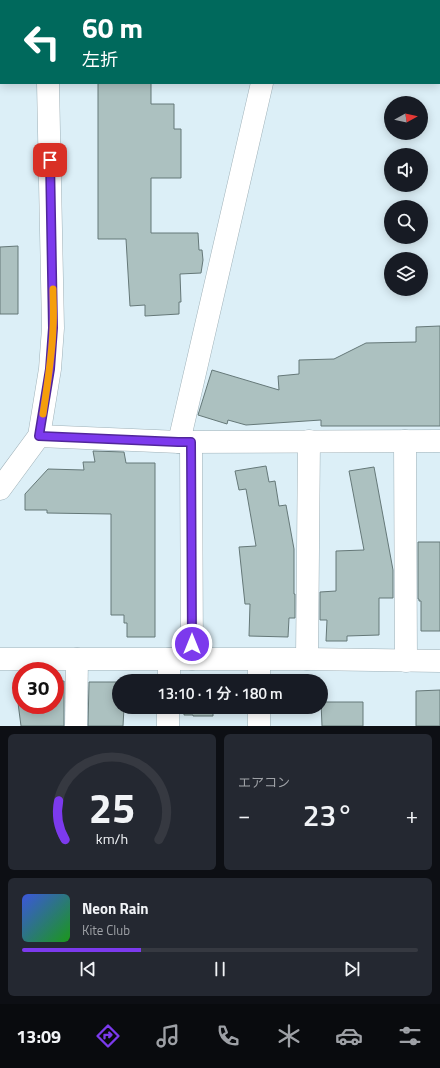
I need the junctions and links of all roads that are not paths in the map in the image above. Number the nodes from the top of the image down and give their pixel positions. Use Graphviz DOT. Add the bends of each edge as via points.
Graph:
graph roads {
  1 [pos="48,84"];
  2 [pos="262,84"];
  3 [pos="39,436"];
  4 [pos="308,441"];
  5 [pos="405,441"];
  6 [pos="440,441"];
  7 [pos="185,442"];
  8 [pos="0,489"];
  9 [pos="0,658"];
  10 [pos="77,659"];
  11 [pos="169,659"];
  12 [pos="192,659"];
  13 [pos="307,659"];
  14 [pos="259,660"];
  15 [pos="406,661"];
  16 [pos="440,661"];
  17 [pos="169,674"];
  18 [pos="259,674"];
  19 [pos="168,714"];
  20 [pos="259,714"];
  21 [pos="76,726"];
  22 [pos="168,726"];
  23 [pos="259,726"];
  1 -- 3 [label="street" via="53,328 50,369"];
  2 -- 7 [label="street"];
  3 -- 7 [label="street"];
  3 -- 8 [label="street"];
  4 -- 5 [label="street"];
  4 -- 7 [label="street"];
  4 -- 13 [label="street"];
  5 -- 6 [label="street"];
  5 -- 15 [label="street"];
  7 -- 12 [label="street"];
  9 -- 10 [label="street"];
  10 -- 11 [label="street"];
  10 -- 21 [label="street"];
  11 -- 12 [label="street"];
  11 -- 17 [label="street"];
  12 -- 14 [label="street"];
  13 -- 14 [label="street"];
  13 -- 15 [label="street"];
  14 -- 18 [label="street"];
  15 -- 16 [label="street"];
  19 -- 22 [label="street"];
  20 -- 23 [label="street"];
}
